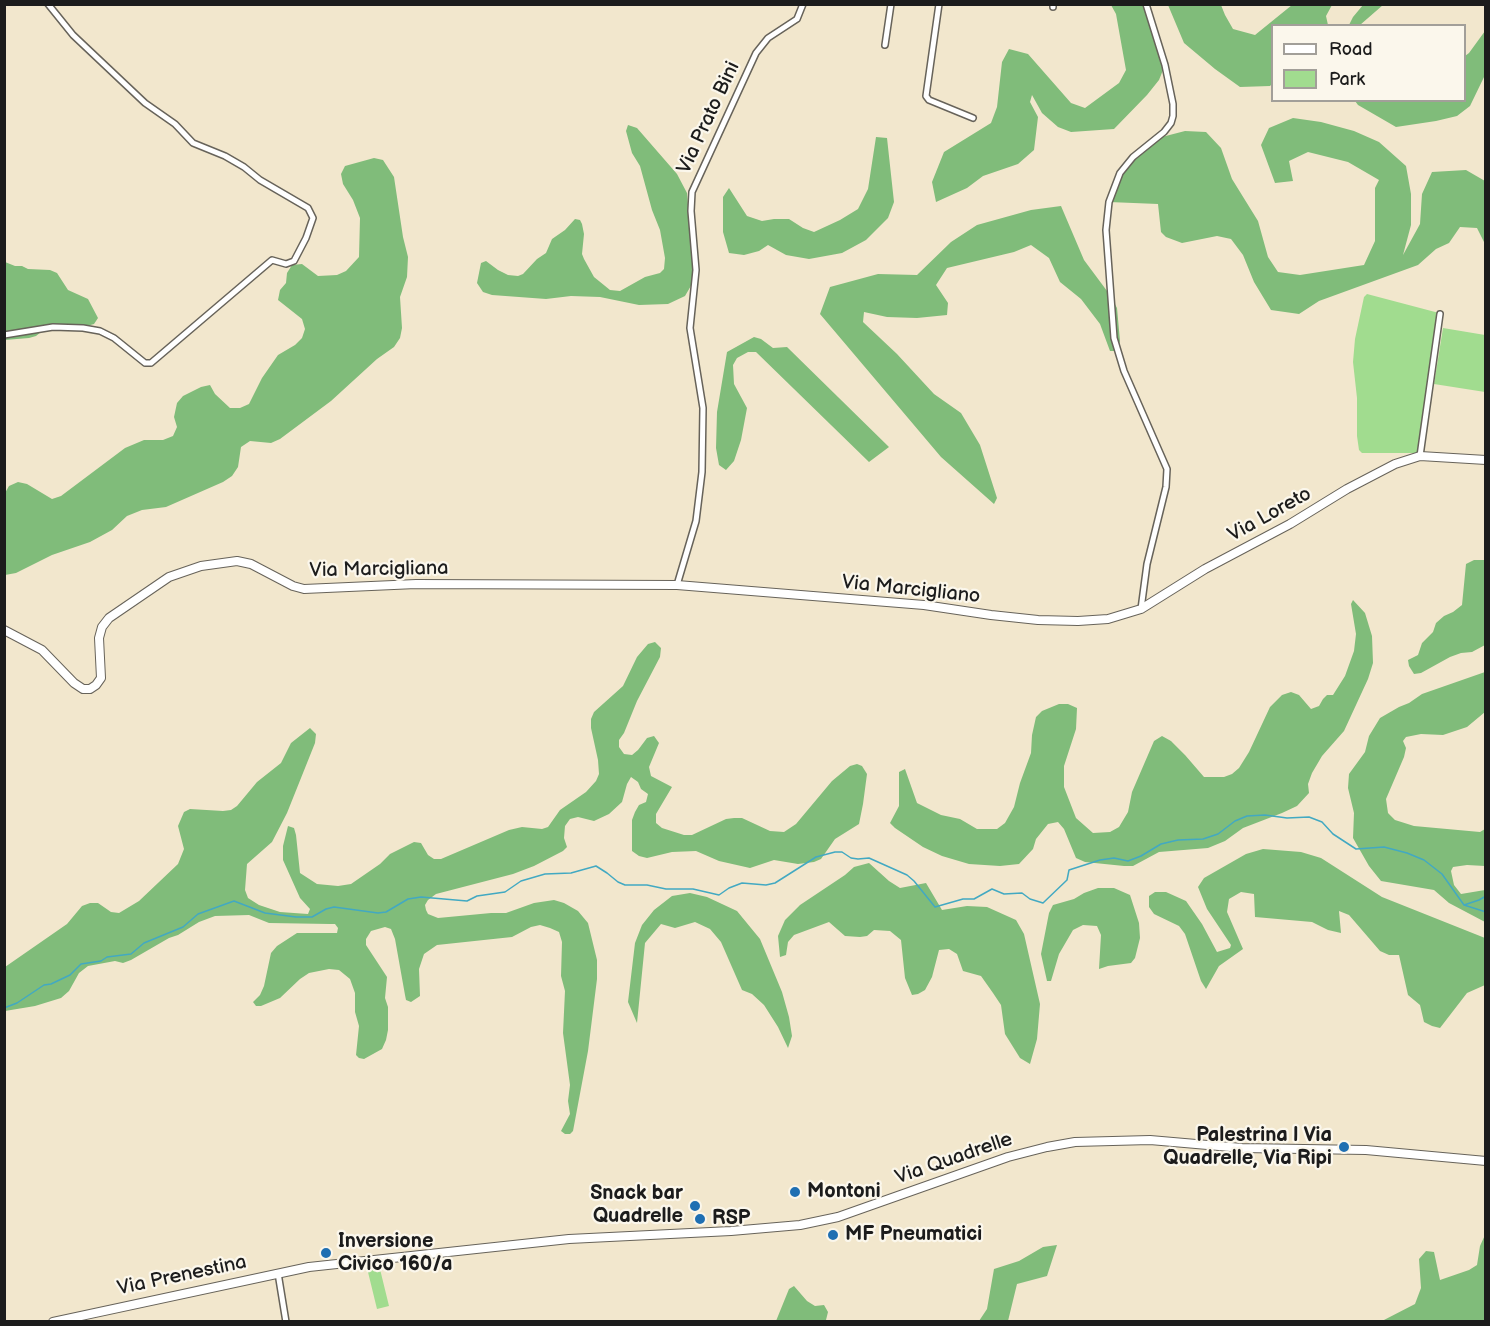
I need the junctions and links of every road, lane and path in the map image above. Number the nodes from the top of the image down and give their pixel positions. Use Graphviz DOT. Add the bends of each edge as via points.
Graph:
graph roads {
  1 [pos="48,4"];
  2 [pos="803,4"];
  3 [pos="891,4"];
  4 [pos="939,4"];
  5 [pos="1146,4"];
  6 [pos="885,45"];
  7 [pos="973,118"];
  8 [pos="1440,314"];
  9 [pos="4,335"];
  10 [pos="1420,456"];
  11 [pos="1485,460"];
  12 [pos="677,585"];
  13 [pos="1141,609"];
  14 [pos="4,630"];
  15 [pos="1485,1161"];
  16 [pos="319,1266"];
  17 [pos="278,1273"];
  18 [pos="53,1322"];
  19 [pos="286,1322"];
  1 -- 9 [label="street" via="73,35 193,143 244,167 308,208 313,218 294,261 286,264 272,260 151,363 145,363 100,331 53,327"];
  2 -- 12 [label="street, Via Prato Bini" via="797,19 768,38 756,53 692,190 696,274 690,328 703,408 702,478 696,521"];
  3 -- 6 [label="street"];
  4 -- 7 [label="street" via="926,97"];
  5 -- 13 [label="street" via="1165,64 1173,116 1164,132 1120,173 1112,191 1107,224 1117,351 1168,472"];
  8 -- 10 [label="street"];
  10 -- 11 [label="street, Via Loreto"];
  10 -- 13 [label="street, Via Loreto" via="1347,489"];
  12 -- 13 [label="street, Via Marcigliano" via="924,605 1038,620 1100,620"];
  12 -- 14 [label="street, Via Marcigliana" via="416,584 313,590 295,587 247,562 214,563 165,579 107,620 99,638 101,678 88,689 74,683 42,650"];
  15 -- 16 [label="street, Via Quadrelle" via="1366,1150 1242,1148 1145,1140 1076,1142 990,1162 837,1217 800,1226 569,1239"];
  16 -- 17 [label="street, Via Prenestina"];
  17 -- 18 [label="street, Via Prenestina"];
  17 -- 19 [label="street"];
}
